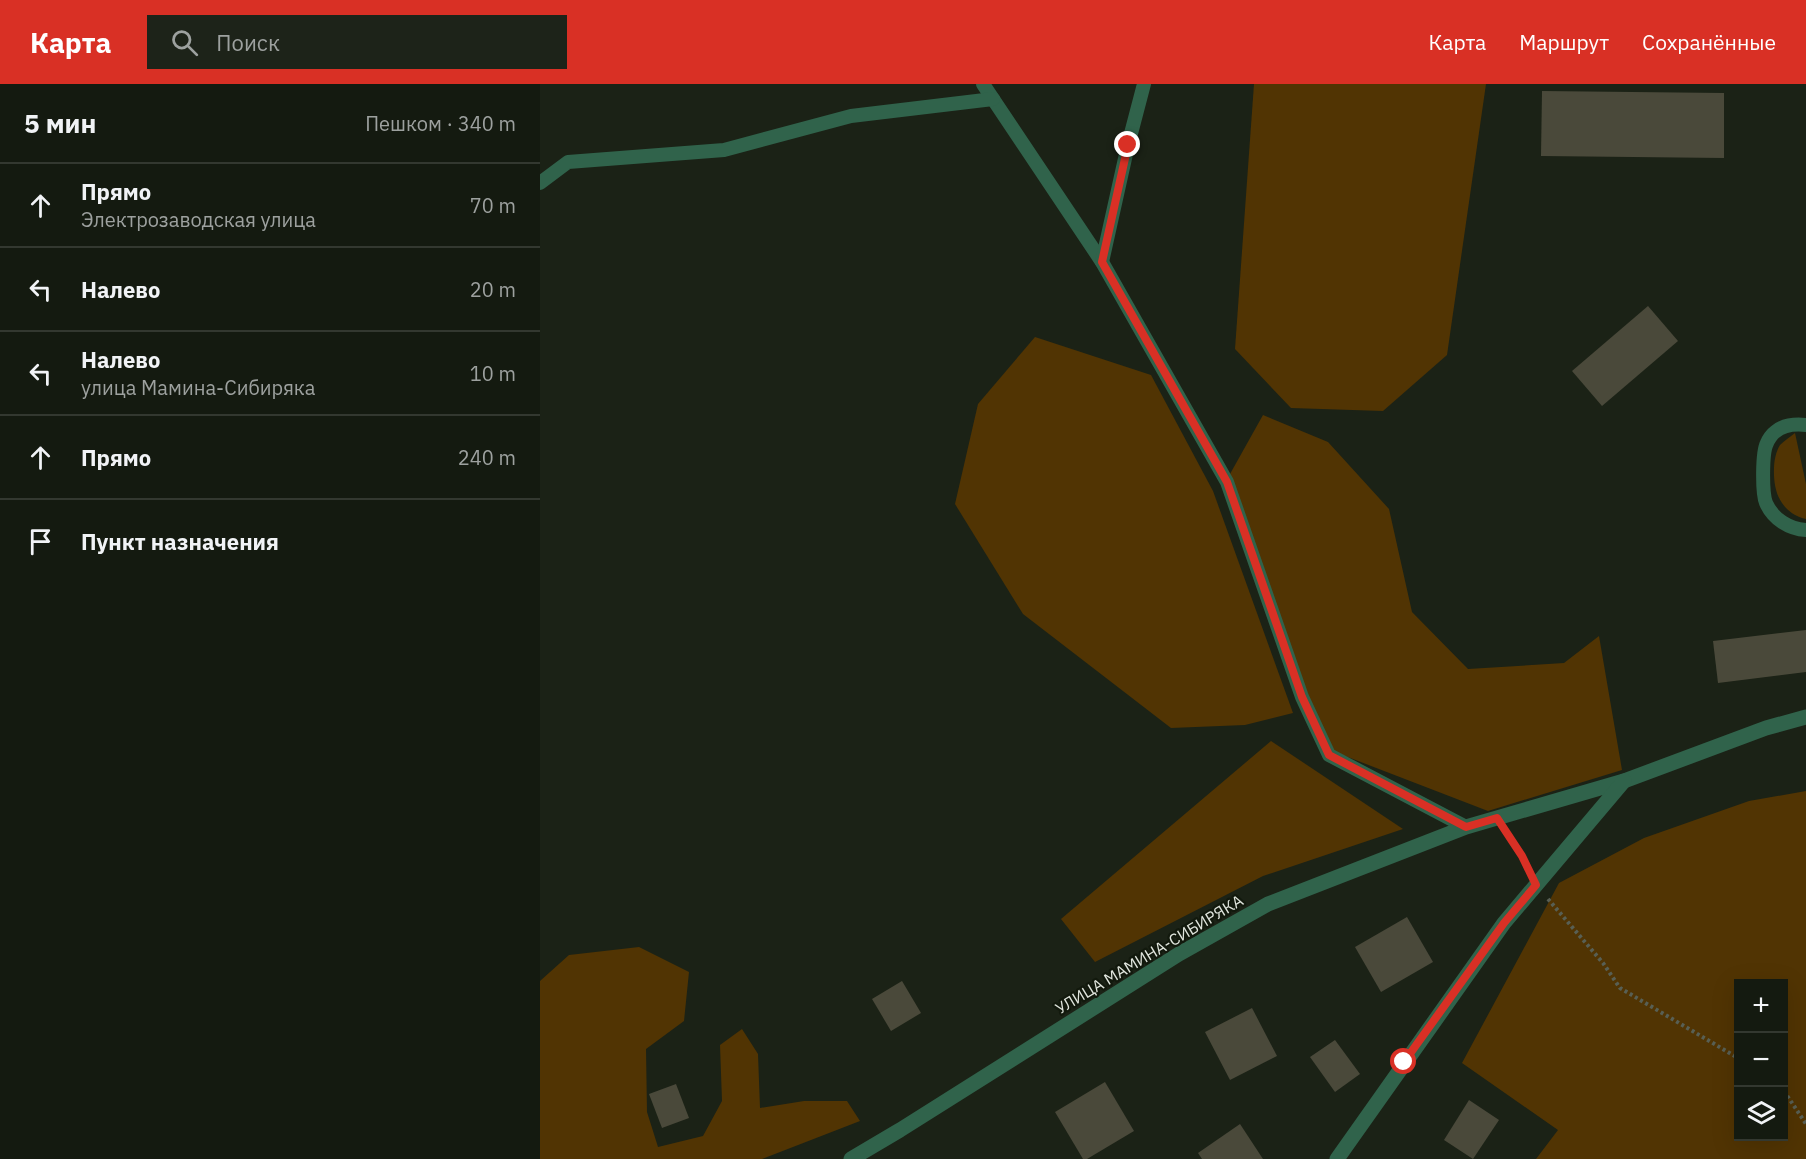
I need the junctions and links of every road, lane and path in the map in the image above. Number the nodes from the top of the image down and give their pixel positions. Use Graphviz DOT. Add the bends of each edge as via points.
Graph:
graph roads {
  1 [pos="983,84"];
  2 [pos="1144,84"];
  3 [pos="993,99"];
  4 [pos="540,183"];
  5 [pos="1102,262"];
  6 [pos="1806,425"];
  7 [pos="1806,530"];
  8 [pos="1806,717"];
  9 [pos="1624,781"];
  10 [pos="1497,818"];
  11 [pos="1466,827"];
  12 [pos="1536,885"];
  13 [pos="1734,1056"];
  14 [pos="1788,1097"];
  15 [pos="1806,1124"];
  16 [pos="851,1159"];
  17 [pos="1337,1159"];
  1 -- 3 [label="lane"];
  2 -- 5 [label="lane"];
  3 -- 4 [label="lane" via="851,116 724,150 568,162"];
  3 -- 5 [label="lane"];
  5 -- 11 [label="lane" via="1227,482 1302,697 1329,755"];
  6 -- 7 [label="lane" via="1794,424 1776,431 1766,444 1764,461 1766,501 1777,519 1795,530"];
  8 -- 9 [label="street, УЛИЦА МАМИНА-СИБИРЯКА"];
  9 -- 10 [label="street, УЛИЦА МАМИНА-СИБИРЯКА"];
  9 -- 12 [label="street"];
  10 -- 11 [label="street, УЛИЦА МАМИНА-СИБИРЯКА"];
  10 -- 12 [label="path"];
  11 -- 16 [label="street, УЛИЦА МАМИНА-СИБИРЯКА" via="1268,904 1179,954"];
  12 -- 13 [label="path" via="1620,988"];
  12 -- 17 [label="street" via="1504,923"];
  14 -- 15 [label="path"];
}
